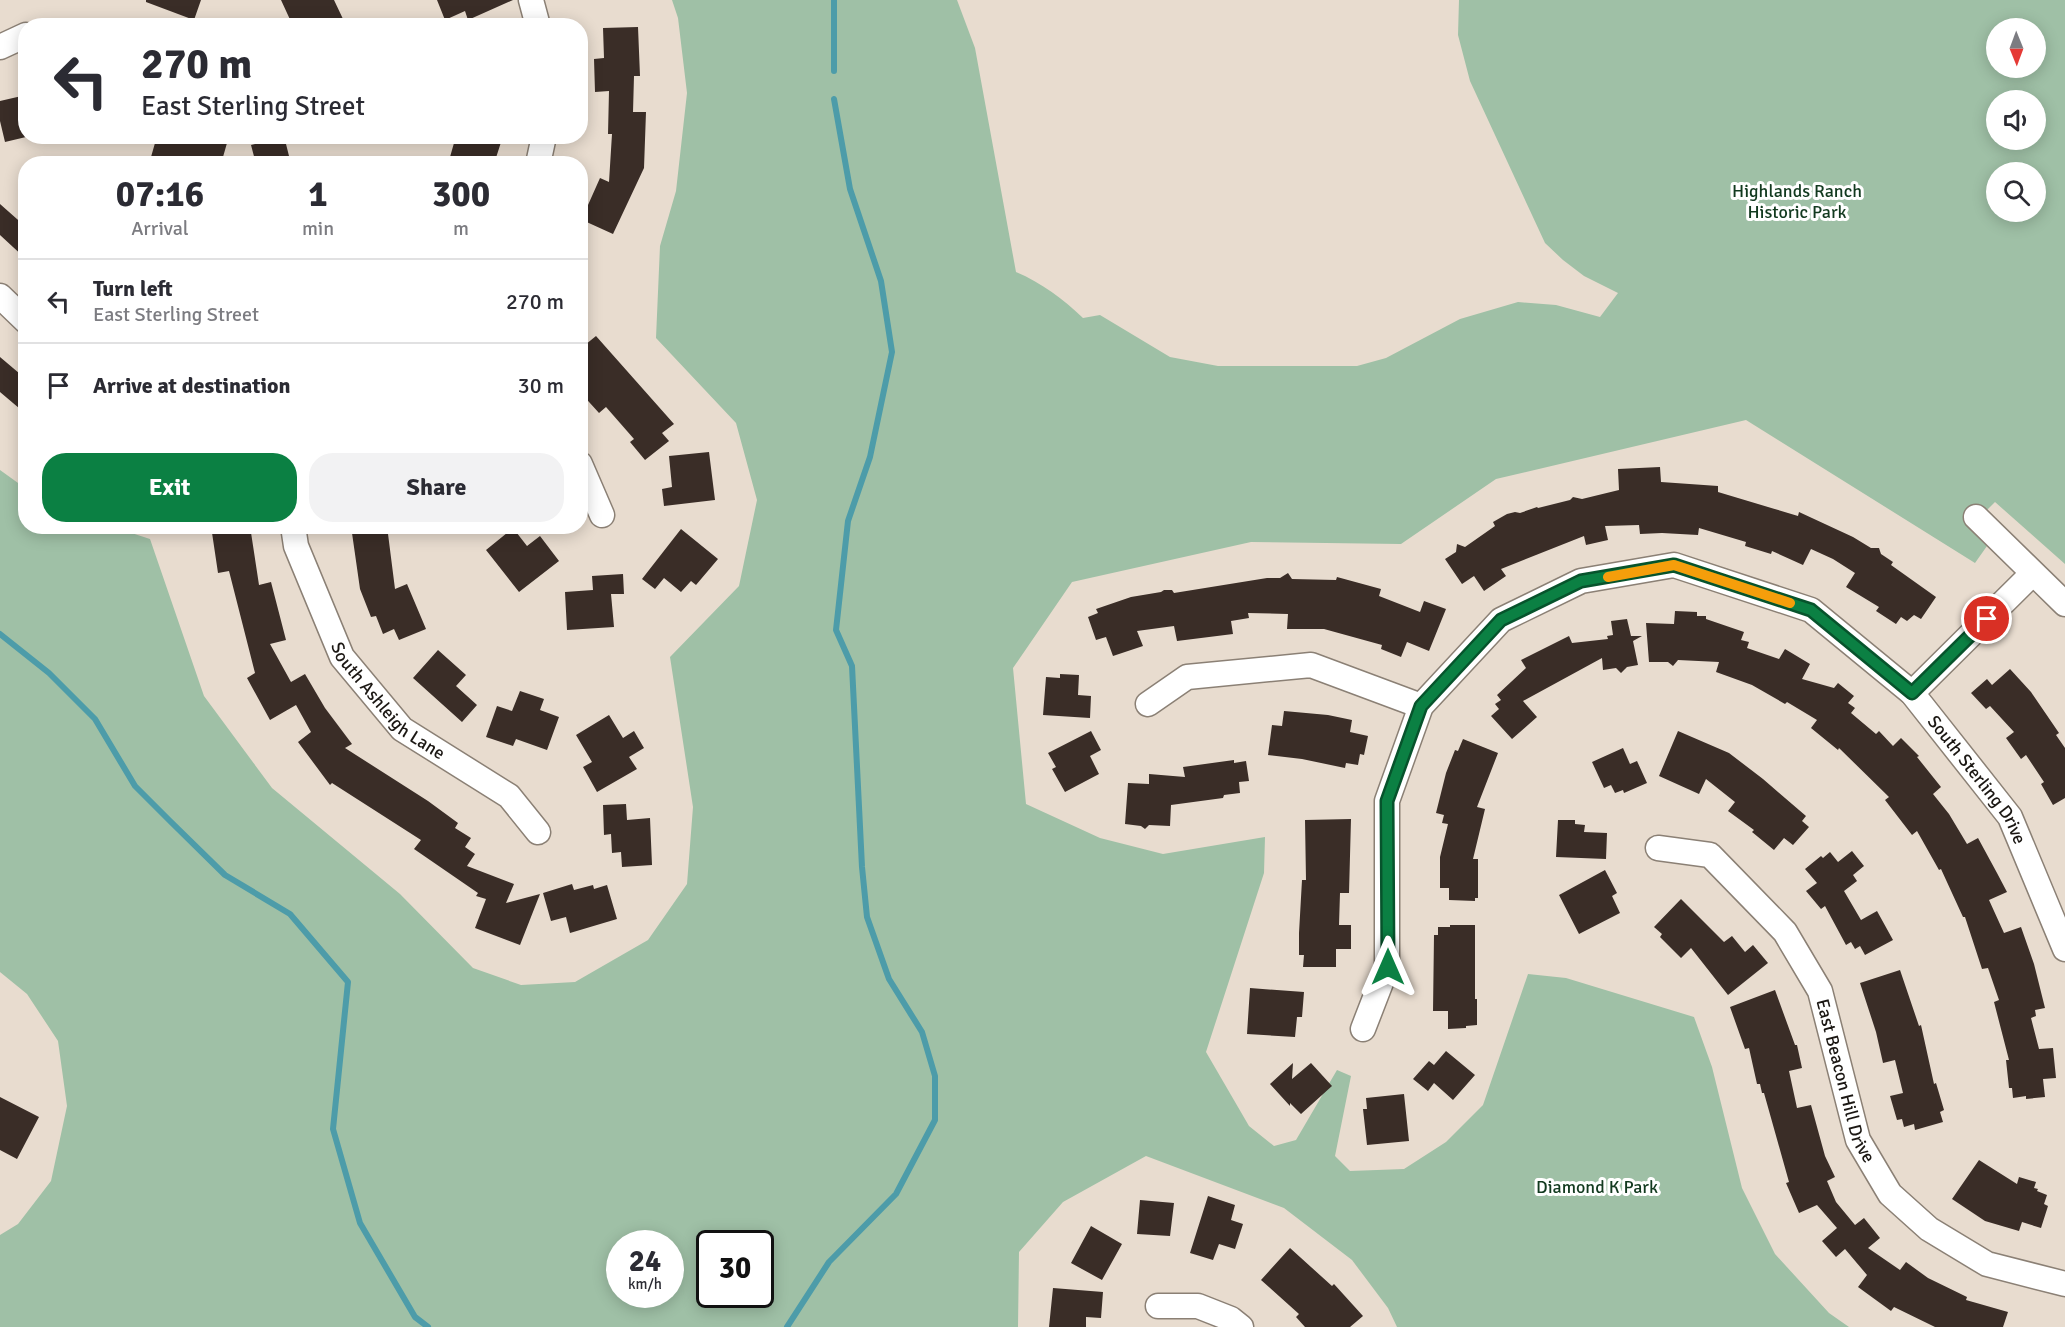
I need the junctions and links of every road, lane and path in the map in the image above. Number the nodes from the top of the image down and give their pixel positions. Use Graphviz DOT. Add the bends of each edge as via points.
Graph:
graph roads {
  1 [pos="531,0"];
  2 [pos="536,18"];
  3 [pos="18,39"];
  4 [pos="0,47"];
  5 [pos="0,296"];
  6 [pos="18,313"];
  7 [pos="588,483"];
  8 [pos="602,515"];
  9 [pos="1976,517"];
  10 [pos="294,534"];
  11 [pos="2032,574"];
  12 [pos="2065,604"];
  13 [pos="1912,693"];
  14 [pos="1148,704"];
  15 [pos="1421,706"];
  16 [pos="538,832"];
  17 [pos="1658,848"];
  18 [pos="2065,949"];
  19 [pos="1363,1029"];
  20 [pos="2065,1284"];
  21 [pos="1158,1306"];
  22 [pos="1241,1327"];
  1 -- 2 [label="street"];
  3 -- 4 [label="street"];
  5 -- 6 [label="street"];
  7 -- 8 [label="street"];
  9 -- 11 [label="street"];
  10 -- 16 [label="street, South Ashleigh Lane" via="342,657 402,729 509,796"];
  11 -- 12 [label="street"];
  11 -- 13 [label="street"];
  13 -- 15 [label="street, South Sterling Drive" via="1811,610 1674,565 1581,581 1501,620"];
  13 -- 18 [label="street, South Sterling Drive" via="2010,817"];
  14 -- 15 [label="street" via="1187,677 1311,665"];
  15 -- 19 [label="street, South Sterling Drive" via="1387,801 1388,967"];
  17 -- 20 [label="street, East Beacon Hill Drive" via="1710,855 1785,932 1820,991 1858,1140 1890,1194 1929,1229 1987,1264"];
  21 -- 22 [label="street" via="1198,1306"];
}
